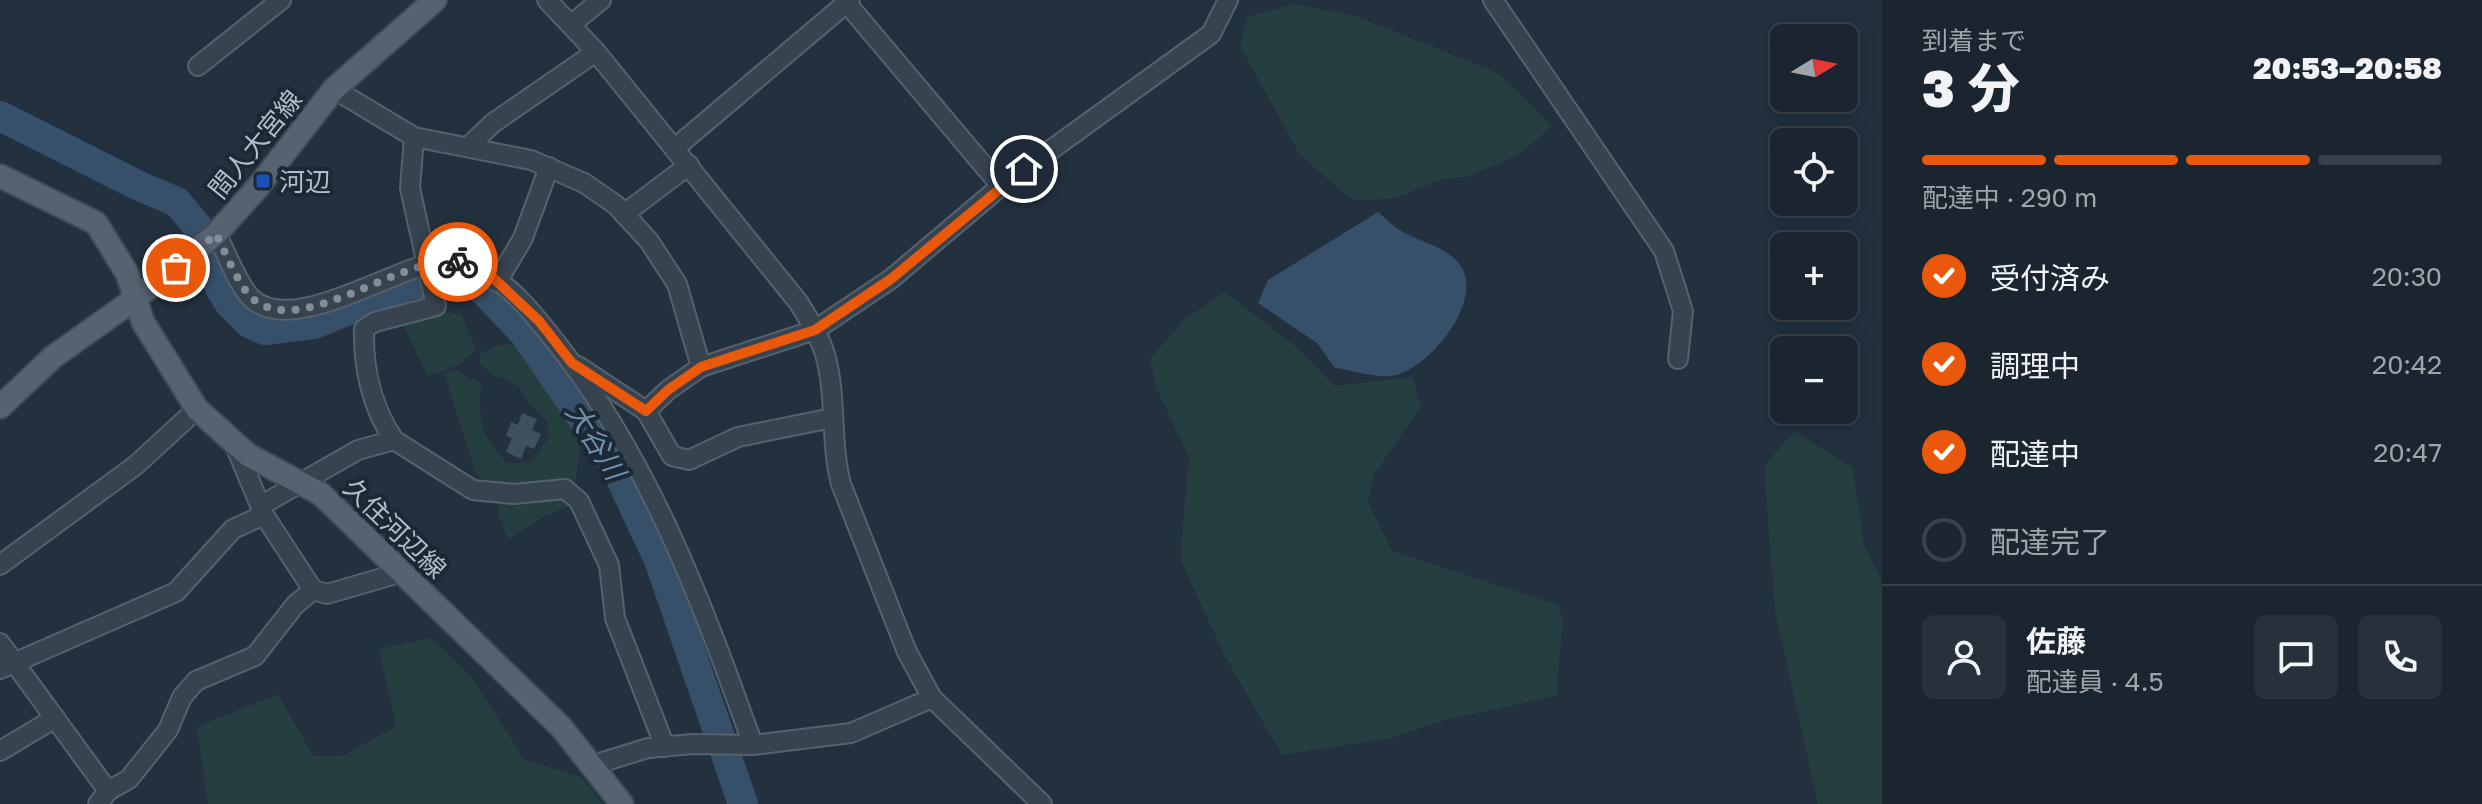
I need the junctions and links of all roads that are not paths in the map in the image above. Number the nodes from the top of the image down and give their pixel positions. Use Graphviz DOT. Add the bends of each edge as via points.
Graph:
graph roads {
  1 [pos="281,0"];
  2 [pos="435,0"];
  3 [pos="547,0"];
  4 [pos="601,0"];
  5 [pos="1227,0"];
  6 [pos="1493,0"];
  7 [pos="847,1"];
  8 [pos="573,23"];
  9 [pos="596,52"];
  10 [pos="198,66"];
  11 [pos="334,89"];
  12 [pos="414,137"];
  13 [pos="468,147"];
  14 [pos="675,148"];
  15 [pos="689,165"];
  16 [pos="549,167"];
  17 [pos="0,176"];
  18 [pos="1001,186"];
  19 [pos="624,214"];
  20 [pos="208,242"];
  21 [pos="428,270"];
  22 [pos="497,282"];
  23 [pos="136,298"];
  24 [pos="815,330"];
  25 [pos="1678,359"];
  26 [pos="572,363"];
  27 [pos="701,367"];
  28 [pos="0,407"];
  29 [pos="197,409"];
  30 [pos="646,411"];
  31 [pos="832,418"];
  32 [pos="394,440"];
  33 [pos="234,443"];
  34 [pos="303,484"];
  35 [pos="262,510"];
  36 [pos="0,565"];
  37 [pos="399,573"];
  38 [pos="313,590"];
  39 [pos="0,643"];
  40 [pos="8,666"];
  41 [pos="932,698"];
  42 [pos="55,718"];
  43 [pos="753,745"];
  44 [pos="665,747"];
  45 [pos="0,751"];
  46 [pos="593,765"];
  47 [pos="103,797"];
  48 [pos="622,804"];
  49 [pos="1042,804"];
  1 -- 10 [label="street"];
  2 -- 11 [label="main road, 間人大宮線"];
  3 -- 8 [label="street"];
  4 -- 8 [label="street"];
  5 -- 18 [label="street" via="1211,34"];
  6 -- 25 [label="street" via="1664,251 1683,311"];
  7 -- 14 [label="street"];
  7 -- 18 [label="street"];
  8 -- 9 [label="street"];
  9 -- 13 [label="street" via="493,123"];
  9 -- 14 [label="street"];
  11 -- 12 [label="street"];
  11 -- 20 [label="main road, 間人大宮線"];
  12 -- 13 [label="street"];
  12 -- 21 [label="street" via="410,188"];
  13 -- 16 [label="street"];
  14 -- 15 [label="street"];
  15 -- 19 [label="street"];
  15 -- 24 [label="street"];
  16 -- 19 [label="street" via="584,183"];
  16 -- 22 [label="street" via="523,238"];
  17 -- 23 [label="main road, 久住河辺線" via="96,223"];
  18 -- 24 [label="street" via="891,279"];
  19 -- 27 [label="street" via="677,284"];
  20 -- 21 [label="street" via="252,298 289,311"];
  20 -- 23 [label="main road, 間人大宮線"];
  21 -- 22 [label="street" via="442,260 461,263"];
  21 -- 32 [label="street" via="436,306 364,329 372,395"];
  22 -- 26 [label="street" via="539,321"];
  23 -- 28 [label="main road, 間人大宮線" via="53,357"];
  23 -- 29 [label="main road, 久住河辺線" via="143,322"];
  24 -- 27 [label="street"];
  24 -- 31 [label="street" via="825,356"];
  26 -- 30 [label="street"];
  26 -- 43 [label="street" via="601,404 687,565"];
  27 -- 30 [label="street"];
  29 -- 33 [label="main road, 久住河辺線"];
  29 -- 36 [label="street" via="136,465"];
  30 -- 31 [label="street" via="672,456 689,460 738,437"];
  31 -- 41 [label="street" via="834,457 845,497 907,652"];
  32 -- 34 [label="street" via="358,450"];
  32 -- 44 [label="street" via="473,490 514,494 565,489 579,501 609,565 615,618"];
  33 -- 34 [label="main road, 久住河辺線"];
  33 -- 35 [label="street"];
  34 -- 35 [label="street"];
  34 -- 37 [label="main road, 久住河辺線" via="321,494"];
  35 -- 38 [label="street"];
  35 -- 40 [label="street" via="233,529 176,592"];
  37 -- 38 [label="street" via="327,594"];
  37 -- 46 [label="main road, 久住河辺線" via="561,727"];
  38 -- 47 [label="street" via="255,656 196,681 182,697 168,730 129,779"];
  39 -- 40 [label="street"];
  40 -- 42 [label="street"];
  41 -- 43 [label="street" via="851,733"];
  41 -- 49 [label="street"];
  42 -- 45 [label="street"];
  42 -- 47 [label="street"];
  43 -- 44 [label="street"];
  44 -- 46 [label="street"];
  46 -- 48 [label="main road, 久住河辺線"];
}
